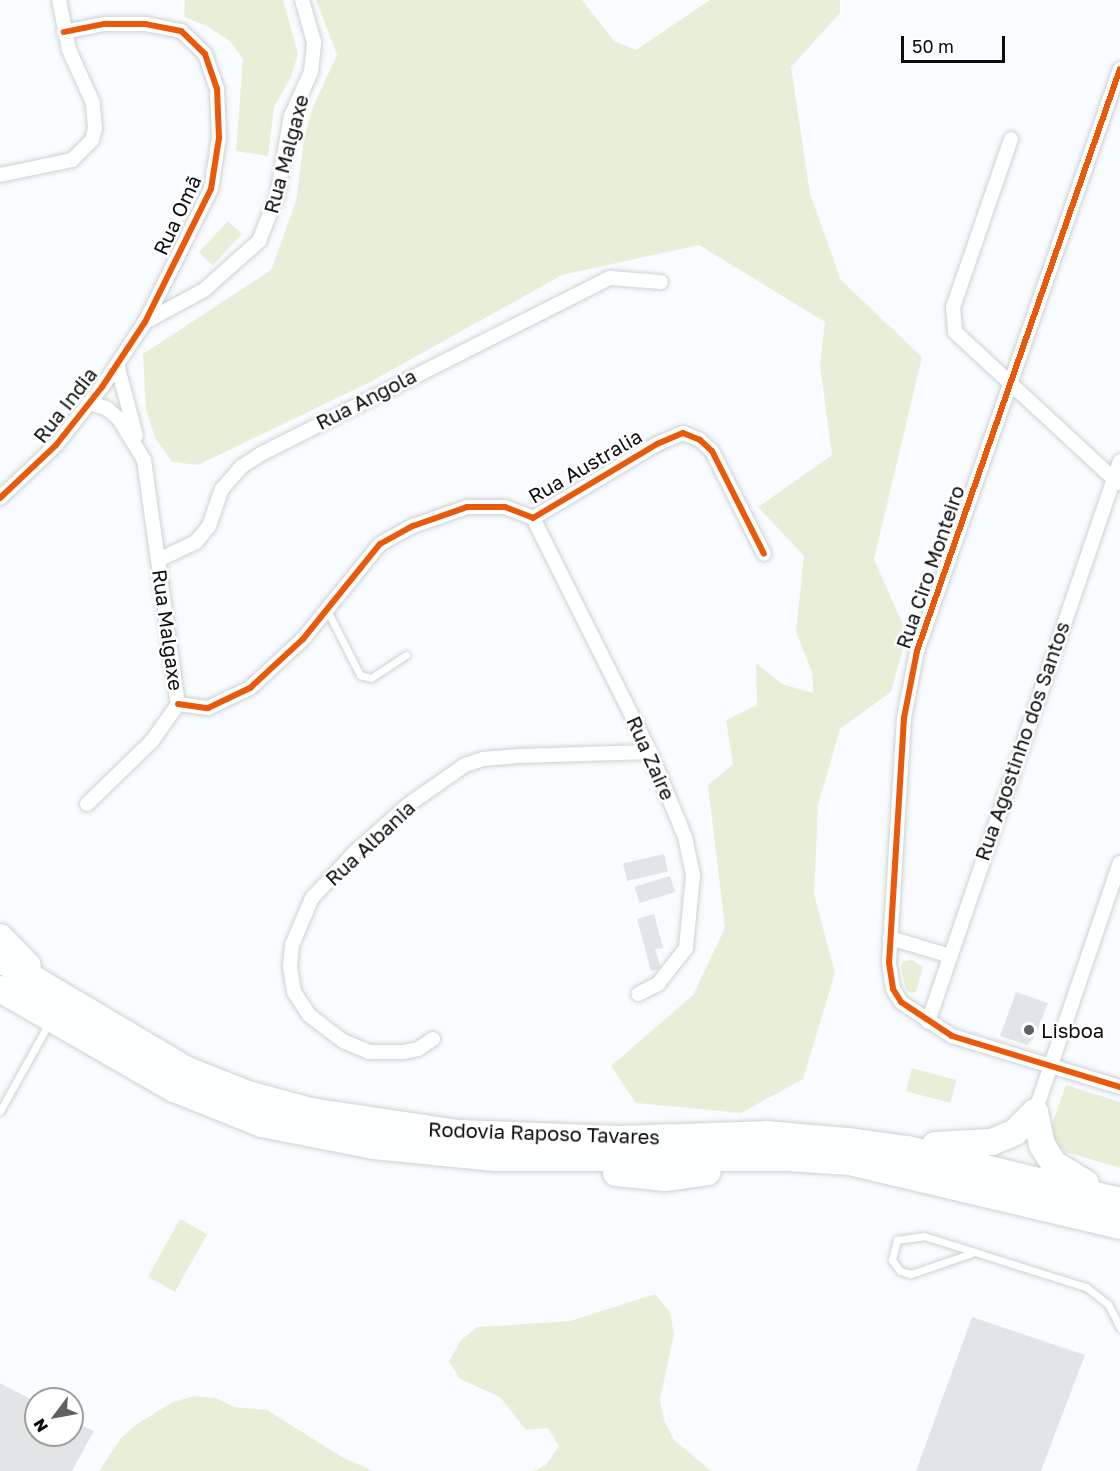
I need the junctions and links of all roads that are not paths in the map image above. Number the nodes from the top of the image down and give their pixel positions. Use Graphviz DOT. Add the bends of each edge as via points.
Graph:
graph roads {
  1 [pos="59,0"];
  2 [pos="302,0"];
  3 [pos="64,32"];
  4 [pos="1120,69"];
  5 [pos="1011,139"];
  6 [pos="0,176"];
  7 [pos="661,282"];
  8 [pos="144,322"];
  9 [pos="117,364"];
  10 [pos="1011,387"];
  11 [pos="89,403"];
  12 [pos="144,460"];
  13 [pos="1120,461"];
  14 [pos="1117,481"];
  15 [pos="0,498"];
  16 [pos="533,518"];
  17 [pos="764,555"];
  18 [pos="158,560"];
  19 [pos="326,608"];
  20 [pos="406,655"];
  21 [pos="178,704"];
  22 [pos="650,752"];
  23 [pos="87,804"];
  24 [pos="1120,863"];
  25 [pos="0,937"];
  26 [pos="890,938"];
  27 [pos="947,955"];
  28 [pos="0,959"];
  29 [pos="0,989"];
  30 [pos="638,994"];
  31 [pos="89,1014"];
  32 [pos="51,1018"];
  33 [pos="928,1022"];
  34 [pos="433,1039"];
  35 [pos="1050,1066"];
  36 [pos="1120,1087"];
  37 [pos="0,1111"];
  38 [pos="1035,1112"];
  39 [pos="847,1141"];
  40 [pos="564,1148"];
  41 [pos="1120,1199"];
  42 [pos="1120,1226"];
  43 [pos="975,1252"];
  44 [pos="1120,1328"];
  1 -- 3 [label="street"];
  2 -- 8 [label="street, Rua Malgaxe" via="314,42 311,72 291,116 277,196 263,233 204,290"];
  3 -- 6 [label="street" via="93,103 92,140 72,160"];
  3 -- 8 [label="street, Rua Omã" via="104,24 146,24 182,32 206,54 217,89 219,138 212,189"];
  4 -- 10 [label="street, Rua Ciro Monteiro"];
  5 -- 10 [label="street" via="953,307 955,332"];
  7 -- 18 [label="street, Rua Angola" via="610,278 261,453 222,489 209,526 196,542"];
  8 -- 9 [label="street, Rua India"];
  9 -- 11 [label="street, Rua India"];
  9 -- 12 [label="street"];
  10 -- 14 [label="street"];
  10 -- 26 [label="street, Rua Ciro Monteiro" via="917,651 904,717"];
  11 -- 12 [label="street, Rua Malgaxe" via="106,408 119,419"];
  11 -- 15 [label="street, Rua India" via="37,466"];
  12 -- 18 [label="street, Rua Malgaxe"];
  13 -- 14 [label="street, Rua Agostinho dos Santos"];
  14 -- 27 [label="street, Rua Agostinho dos Santos"];
  16 -- 17 [label="street, Rua Australia" via="657,444 683,433 700,440 712,451"];
  16 -- 19 [label="street, Rua Australia" via="505,507 466,507 438,514 380,544"];
  16 -- 22 [label="street, Rua Zaire"];
  18 -- 21 [label="street, Rua Malgaxe"];
  19 -- 20 [label="lane" via="360,675 371,678"];
  19 -- 21 [label="street, Rua Australia" via="276,668 250,688 208,708"];
  21 -- 23 [label="street" via="152,741"];
  22 -- 30 [label="street, Rua Zaire" via="685,837 693,875 686,948 658,984"];
  22 -- 34 [label="street, Rua Albania" via="521,756 483,759 465,765 408,806 356,851 312,898 292,945 290,968 294,992 309,1015 343,1041 369,1052 404,1052"];
  24 -- 35 [label="street"];
  25 -- 31 [label="highway" via="38,975"];
  26 -- 27 [label="street"];
  26 -- 33 [label="street, Rua Ciro Monteiro" via="893,989 901,1002"];
  27 -- 33 [label="street, Rua Agostinho dos Santos"];
  28 -- 31 [label="highway, Rodovia Raposo Tavares"];
  29 -- 32 [label="highway, Rodovia Raposo Tavares"];
  31 -- 40 [label="highway, Rodovia Raposo Tavares" via="185,1069 248,1094 310,1111"];
  32 -- 37 [label="lane"];
  32 -- 40 [label="highway, Rodovia Raposo Tavares" via="174,1089 262,1124 374,1146 494,1158"];
  33 -- 35 [label="street, Rua Ciro Monteiro" via="952,1036"];
  35 -- 36 [label="street, Rua Ciro Monteiro"];
  35 -- 38 [label="street"];
  38 -- 39 [label="highway" via="1015,1132 992,1142 957,1146 868,1138"];
  38 -- 41 [label="highway" via="1042,1145 1054,1164"];
  39 -- 40 [label="highway, Rodovia Raposo Tavares" via="766,1134 619,1139"];
  39 -- 41 [label="highway, Rodovia Raposo Tavares" via="918,1151"];
  40 -- 42 [label="highway, Rodovia Raposo Tavares" via="850,1161"];
  43 -- 43 [label="lane" via="924,1236 909,1236 897,1240 892,1260 900,1271 911,1274"];
  43 -- 44 [label="lane" via="1086,1287 1108,1304"];
}
